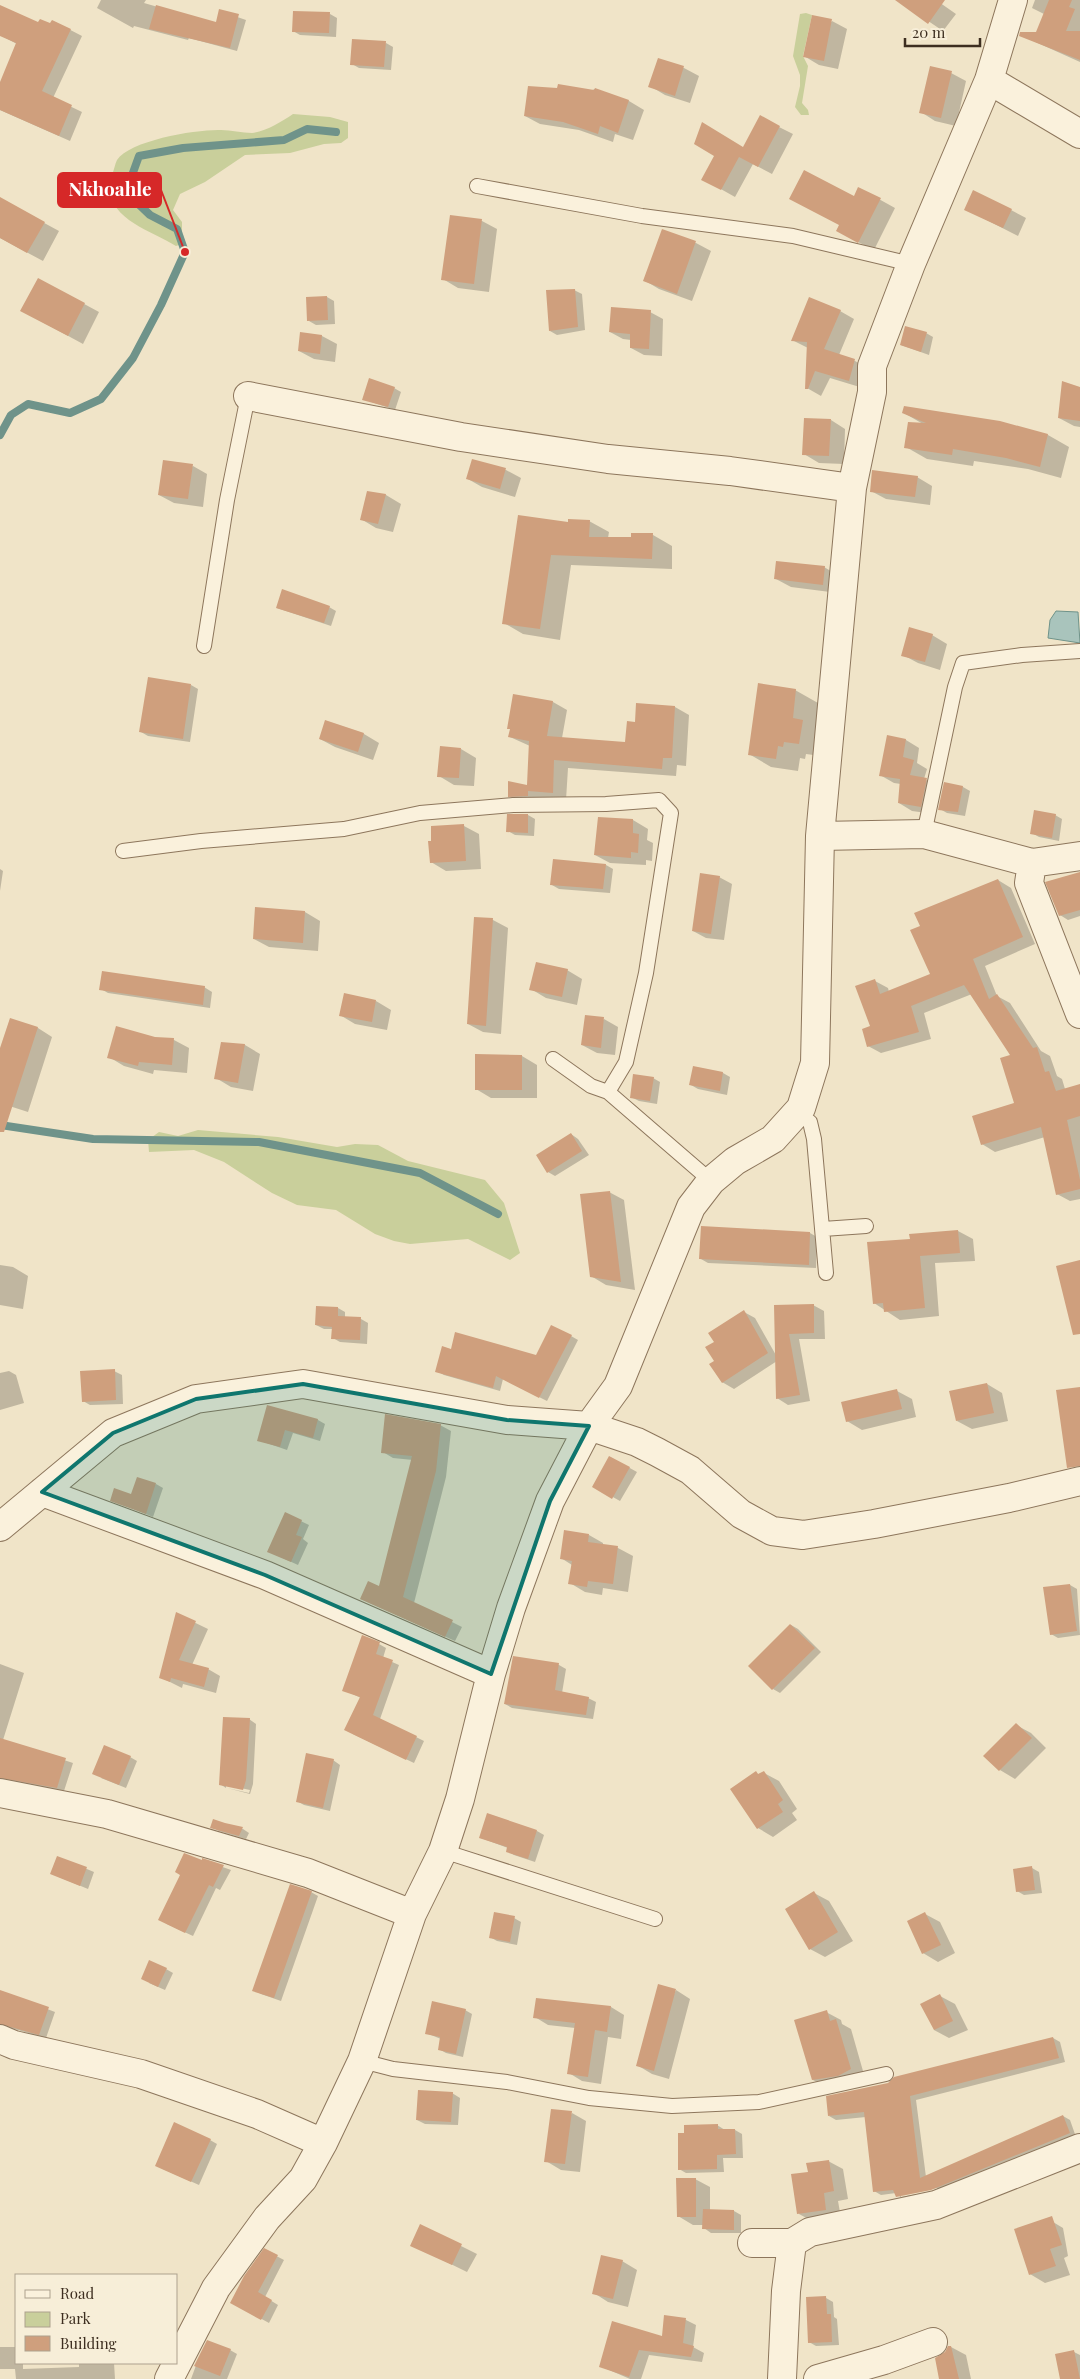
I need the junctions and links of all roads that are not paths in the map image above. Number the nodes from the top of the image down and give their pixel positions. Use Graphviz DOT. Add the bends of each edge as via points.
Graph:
graph roads {
  1 [pos="1013,0"];
  2 [pos="990,80"];
  3 [pos="1080,134"];
  4 [pos="477,186"];
  5 [pos="910,264"];
  6 [pos="248,396"];
  7 [pos="852,488"];
  8 [pos="204,646"];
  9 [pos="1080,652"];
  10 [pos="924,834"];
  11 [pos="820,836"];
  12 [pos="123,851"];
  13 [pos="1080,856"];
  14 [pos="1032,863"];
  15 [pos="1080,1014"];
  16 [pos="553,1058"];
  17 [pos="608,1092"];
  18 [pos="797,1113"];
  19 [pos="711,1181"];
  20 [pos="866,1226"];
  21 [pos="823,1228"];
  22 [pos="826,1273"];
  23 [pos="589,1426"];
  24 [pos="1080,1481"];
  25 [pos="42,1492"];
  26 [pos="0,1527"];
  27 [pos="491,1674"];
  28 [pos="0,1793"];
  29 [pos="443,1851"];
  30 [pos="412,1914"];
  31 [pos="655,1919"];
  32 [pos="0,2039"];
  33 [pos="362,2061"];
  34 [pos="886,2074"];
  35 [pos="323,2143"];
  36 [pos="1080,2148"];
  37 [pos="792,2242"];
  38 [pos="752,2243"];
  39 [pos="933,2342"];
  40 [pos="178,2362"];
  41 [pos="177,2364"];
  42 [pos="169,2379"];
  43 [pos="782,2379"];
  44 [pos="818,2379"];
  1 -- 2 [label="street"];
  2 -- 3 [label="street"];
  2 -- 5 [label="street"];
  4 -- 5 [label="lane" via="642,216 793,236"];
  5 -- 7 [label="street" via="872,366 872,392"];
  6 -- 7 [label="street" via="461,437 608,459"];
  6 -- 8 [label="lane" via="227,500"];
  7 -- 11 [label="street"];
  9 -- 10 [label="lane" via="963,663"];
  10 -- 11 [label="street"];
  10 -- 14 [label="street"];
  11 -- 18 [label="street" via="815,1063"];
  12 -- 17 [label="lane" via="344,829 430,812 513,805 659,800 671,813 646,973 626,1062"];
  13 -- 14 [label="street"];
  14 -- 15 [label="street" via="1029,883"];
  16 -- 17 [label="lane" via="591,1086"];
  17 -- 19 [label="lane"];
  18 -- 19 [label="street" via="773,1139 735,1161"];
  18 -- 21 [label="lane" via="810,1122"];
  19 -- 23 [label="street" via="691,1207 618,1386"];
  20 -- 21 [label="lane"];
  21 -- 22 [label="lane"];
  23 -- 24 [label="street" via="636,1442 690,1470 741,1514 772,1531 803,1535 1009,1498"];
  23 -- 25 [label="street" via="507,1420 303,1384 196,1398 113,1433"];
  23 -- 27 [label="street" via="550,1501"];
  25 -- 26 [label="street"];
  25 -- 27 [label="street" via="265,1575"];
  27 -- 29 [label="street" via="460,1799"];
  28 -- 30 [label="street" via="107,1814 308,1873"];
  29 -- 30 [label="street"];
  29 -- 31 [label="lane"];
  30 -- 33 [label="street"];
  32 -- 35 [label="street" via="141,2074 257,2114"];
  33 -- 34 [label="lane" via="393,2069 507,2082 589,2098 672,2106 759,2102"];
  33 -- 35 [label="street"];
  35 -- 40 [label="street" via="303,2180 267,2218 216,2288"];
  36 -- 37 [label="street" via="936,2205 810,2232"];
  37 -- 38 [label="street"];
  37 -- 43 [label="street"];
  39 -- 44 [label="street"];
  41 -- 42 [label="street"];
}
